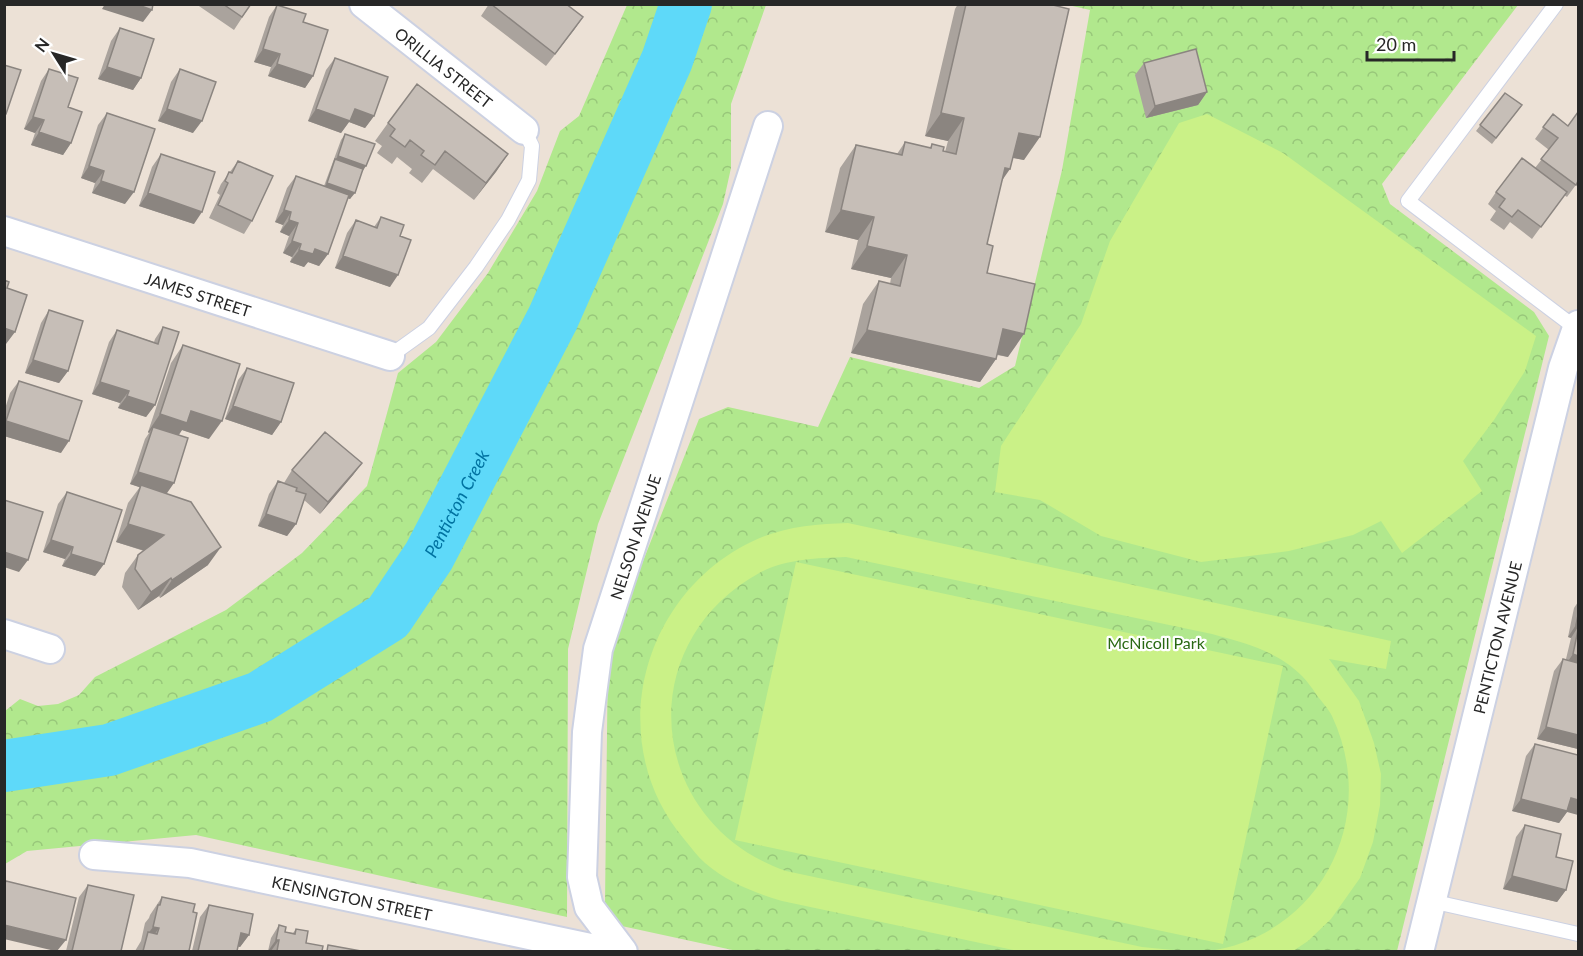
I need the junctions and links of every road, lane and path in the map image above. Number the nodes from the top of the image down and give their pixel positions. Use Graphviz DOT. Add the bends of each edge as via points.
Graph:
graph roads {
  1 [pos="364,4"];
  2 [pos="1556,4"];
  3 [pos="768,126"];
  4 [pos="524,130"];
  5 [pos="4,231"];
  6 [pos="1577,327"];
  7 [pos="390,356"];
  8 [pos="1571,374"];
  9 [pos="4,634"];
  10 [pos="50,649"];
  11 [pos="94,855"];
  12 [pos="1431,901"];
  13 [pos="1578,934"];
  14 [pos="609,951"];
  15 [pos="623,951"];
  16 [pos="1419,951"];
  1 -- 4 [label="street, ORILLIA STREET"];
  2 -- 6 [label="lane" via="1408,201"];
  3 -- 15 [label="street, NELSON AVENUE" via="598,649 588,732 582,877 589,907"];
  4 -- 7 [label="lane" via="532,146 529,180 508,220 429,328"];
  5 -- 7 [label="street, JAMES STREET"];
  6 -- 8 [label="street, PENTICTON AVENUE"];
  8 -- 12 [label="street, PENTICTON AVENUE"];
  9 -- 10 [label="street"];
  11 -- 14 [label="street, KENSINGTON STREET" via="190,863"];
  12 -- 13 [label="lane"];
  12 -- 16 [label="street, PENTICTON AVENUE"];
}
